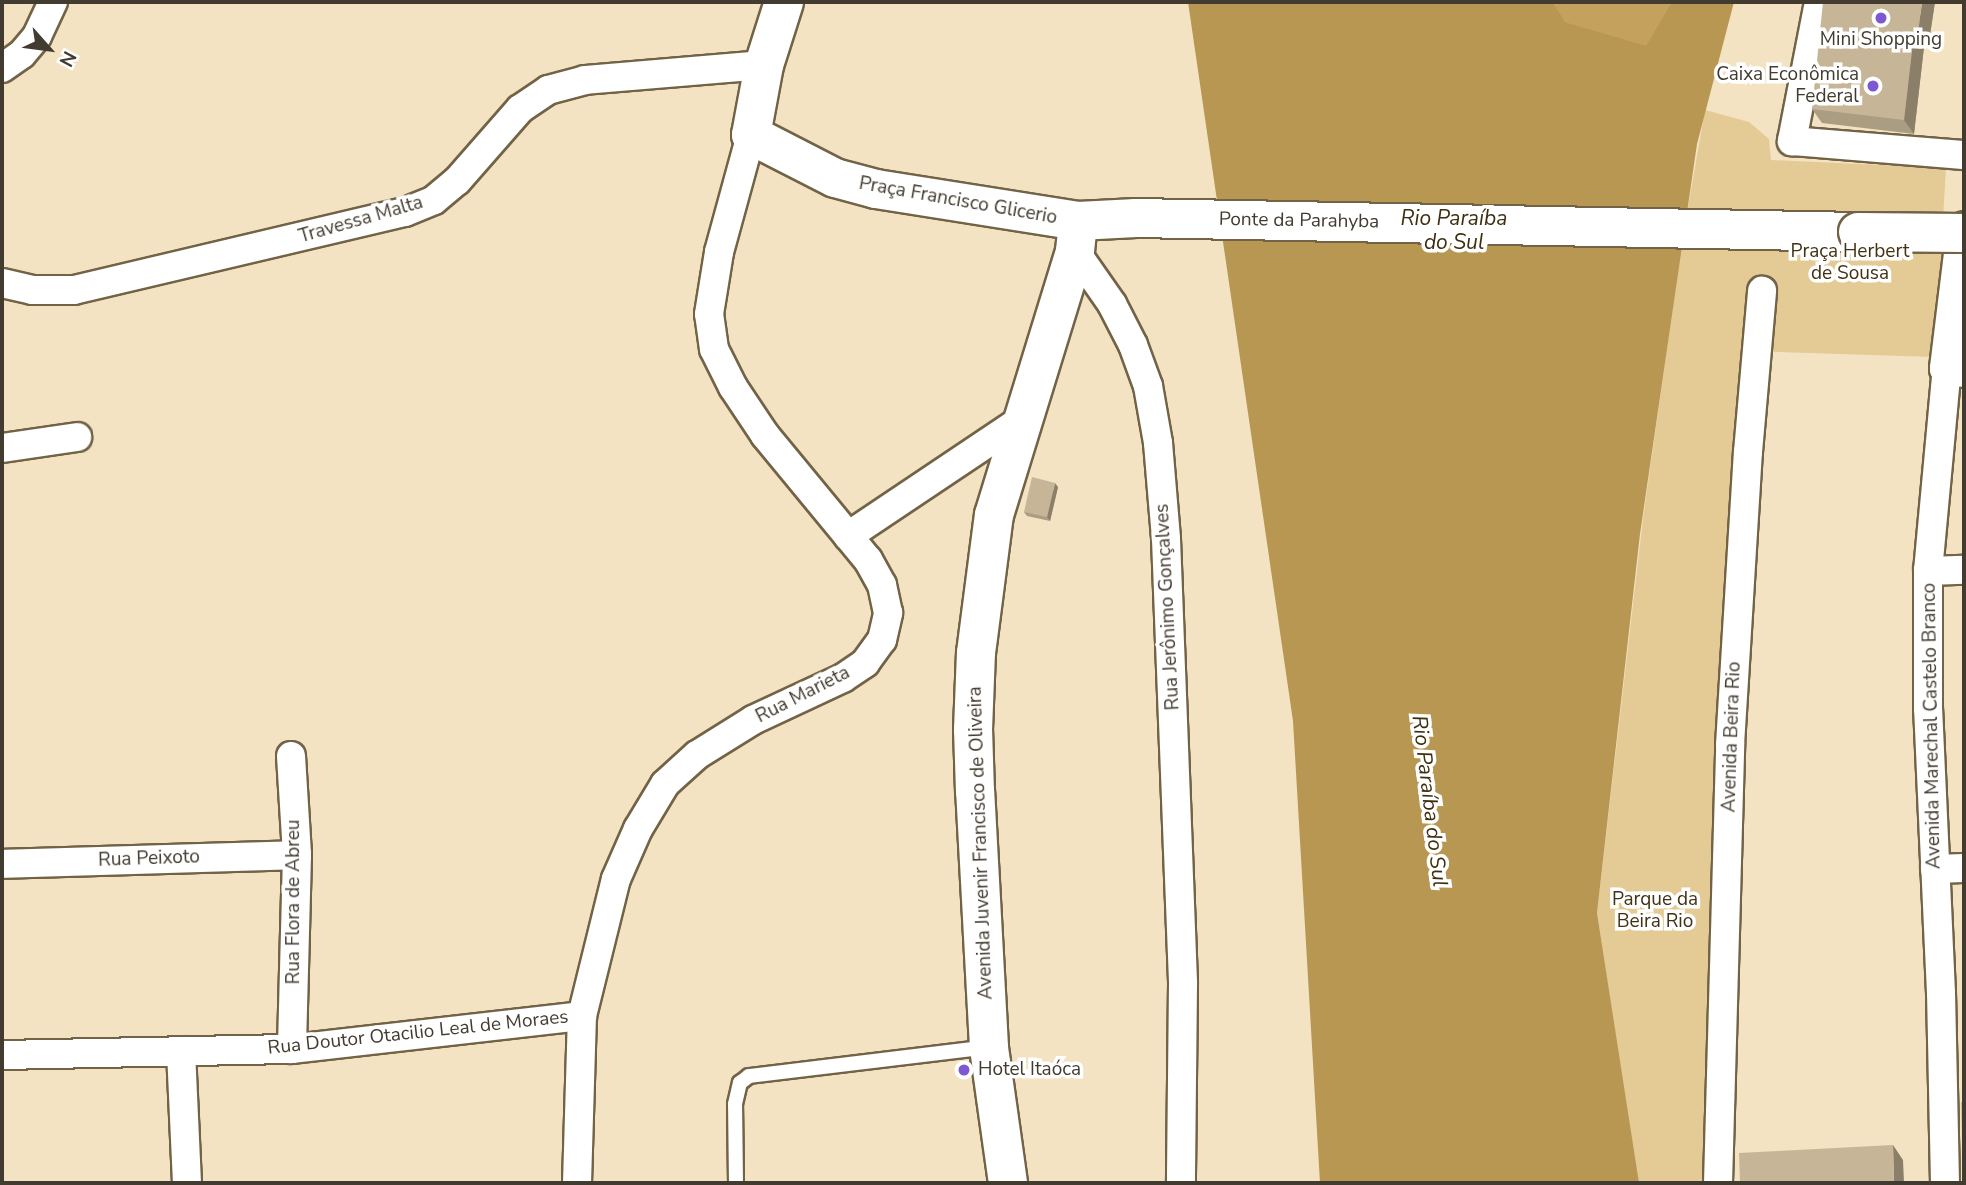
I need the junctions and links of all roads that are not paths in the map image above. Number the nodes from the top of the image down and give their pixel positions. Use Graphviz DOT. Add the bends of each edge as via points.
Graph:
graph roads {
  1 [pos="53,2"];
  2 [pos="784,2"];
  3 [pos="1819,2"];
  4 [pos="12,61"];
  5 [pos="764,65"];
  6 [pos="751,135"];
  7 [pos="1964,155"];
  8 [pos="1964,231"];
  9 [pos="1077,236"];
  10 [pos="2,283"];
  11 [pos="1762,291"];
  12 [pos="1955,368"];
  13 [pos="1021,420"];
  14 [pos="77,437"];
  15 [pos="2,448"];
  16 [pos="848,536"];
  17 [pos="1928,570"];
  18 [pos="1964,570"];
  19 [pos="291,756"];
  20 [pos="297,855"];
  21 [pos="2,864"];
  22 [pos="1964,868"];
  23 [pos="1935,869"];
  24 [pos="582,1016"];
  25 [pos="989,1047"];
  26 [pos="292,1049"];
  27 [pos="181,1051"];
  28 [pos="2,1055"];
  29 [pos="187,1183"];
  30 [pos="576,1183"];
  31 [pos="736,1183"];
  32 [pos="1007,1183"];
  33 [pos="1181,1183"];
  34 [pos="1718,1183"];
  35 [pos="1945,1183"];
  1 -- 4 [label="street" via="37,36"];
  2 -- 5 [label="main road"];
  3 -- 7 [label="street" via="1792,141"];
  5 -- 6 [label="main road"];
  5 -- 10 [label="street, Travessa Malta" via="585,80 548,90 520,109 457,181 434,200 405,212 74,290"];
  6 -- 9 [label="main road, Praça Francisco Glicerio" via="835,178"];
  6 -- 16 [label="street, Rua Marieta" via="719,253 709,314 714,349 765,435"];
  8 -- 9 [label="main road, Ponte da Parahyba, bridge" via="1136,218"];
  8 -- 12 [label="street, Avenida Marechal Castelo Branco"];
  9 -- 13 [label="main road, Avenida Juvenir Francisco de Oliveira"];
  9 -- 33 [label="street, Rua Jerônimo Gonçalves" via="1133,345 1148,386 1158,443 1167,539 1183,984"];
  11 -- 34 [label="street, Avenida Beira Rio" via="1730,745"];
  12 -- 17 [label="street, Avenida Marechal Castelo Branco"];
  13 -- 16 [label="street"];
  13 -- 25 [label="main road, Avenida Juvenir Francisco de Oliveira" via="993,515 976,653 974,742"];
  14 -- 15 [label="street"];
  16 -- 24 [label="street, Rua Marieta" via="883,585 888,613 882,640 865,663 843,678 753,720 697,755 665,784 616,879"];
  17 -- 18 [label="street"];
  17 -- 23 [label="street, Avenida Marechal Castelo Branco"];
  19 -- 20 [label="street, Rua Flora de Abreu"];
  20 -- 21 [label="street, Rua Peixoto"];
  20 -- 26 [label="street, Rua Flora de Abreu"];
  22 -- 23 [label="street"];
  23 -- 35 [label="street, Avenida Marechal Castelo Branco"];
  24 -- 26 [label="street, Rua Doutor Otacilio Leal de Moraes"];
  24 -- 30 [label="street, Rua Marieta"];
  25 -- 31 [label="lane" via="750,1076 740,1083 735,1104"];
  25 -- 32 [label="main road, Avenida Juvenir Francisco de Oliveira"];
  26 -- 27 [label="street, Rua Doutor Otacilio Leal de Moraes"];
  27 -- 28 [label="street, Rua Doutor Otacilio Leal de Moraes"];
  27 -- 29 [label="street"];
}
